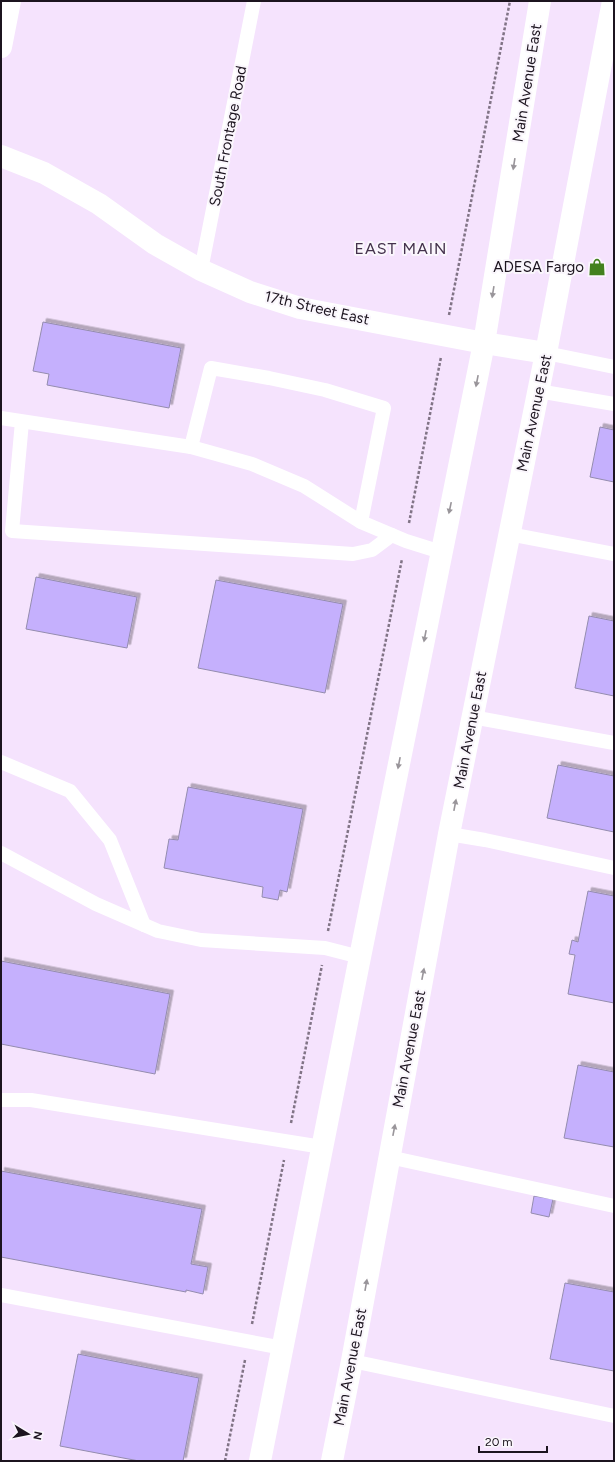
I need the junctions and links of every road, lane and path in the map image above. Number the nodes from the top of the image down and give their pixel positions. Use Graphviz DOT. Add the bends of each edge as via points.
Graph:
graph roads {
  1 [pos="10,1"];
  2 [pos="254,1"];
  3 [pos="510,1"];
  4 [pos="540,1"];
  5 [pos="613,1"];
  6 [pos="1,47"];
  7 [pos="1,156"];
  8 [pos="202,270"];
  9 [pos="455,285"];
  10 [pos="484,343"];
  11 [pos="546,353"];
  12 [pos="614,367"];
  13 [pos="437,376"];
  14 [pos="538,391"];
  15 [pos="614,404"];
  16 [pos="1,418"];
  17 [pos="22,422"];
  18 [pos="191,447"];
  19 [pos="361,522"];
  20 [pos="6,530"];
  21 [pos="509,534"];
  22 [pos="392,535"];
  23 [pos="406,541"];
  24 [pos="441,552"];
  25 [pos="614,554"];
  26 [pos="472,717"];
  27 [pos="614,743"];
  28 [pos="1,762"];
  29 [pos="449,834"];
  30 [pos="1,853"];
  31 [pos="614,868"];
  32 [pos="144,925"];
  33 [pos="325,948"];
  34 [pos="360,957"];
  35 [pos="1,1100"];
  36 [pos="288,1141"];
  37 [pos="322,1147"];
  38 [pos="389,1157"];
  39 [pos="614,1206"];
  40 [pos="1,1295"];
  41 [pos="248,1341"];
  42 [pos="283,1348"];
  43 [pos="352,1361"];
  44 [pos="614,1416"];
  45 [pos="225,1461"];
  46 [pos="260,1461"];
  47 [pos="332,1461"];
  1 -- 6 [label="main road"];
  2 -- 8 [label="lane, South Frontage Road"];
  3 -- 9 [label="path"];
  4 -- 10 [label="main road, Main Avenue East, one-way"];
  5 -- 11 [label="main road, Main Avenue East"];
  7 -- 8 [label="main road, 17th Street East" via="44,173 99,204 155,244"];
  8 -- 10 [label="main road, 17th Street East" via="250,292 300,308"];
  10 -- 11 [label="main road, 17th Street East"];
  10 -- 24 [label="main road, Main Avenue East, one-way"];
  11 -- 12 [label="lane"];
  11 -- 14 [label="main road, Main Avenue East"];
  13 -- 23 [label="path"];
  14 -- 15 [label="lane"];
  14 -- 21 [label="main road, Main Avenue East"];
  16 -- 17 [label="lane"];
  17 -- 18 [label="lane"];
  17 -- 20 [label="lane"];
  18 -- 19 [label="lane" via="252,464 304,486"];
  18 -- 19 [label="lane" via="211,368 325,390 384,408"];
  19 -- 22 [label="lane"];
  20 -- 22 [label="lane" via="353,554 372,550"];
  21 -- 25 [label="lane"];
  21 -- 26 [label="main road, Main Avenue East"];
  22 -- 23 [label="lane"];
  23 -- 24 [label="lane"];
  23 -- 33 [label="path"];
  24 -- 34 [label="main road, Main Avenue East, one-way"];
  26 -- 27 [label="lane"];
  29 -- 26 [label="main road, Main Avenue East, one-way"];
  28 -- 32 [label="lane" via="70,790 110,840"];
  29 -- 31 [label="lane"];
  38 -- 29 [label="main road, Main Avenue East, one-way"];
  30 -- 32 [label="lane" via="96,904"];
  32 -- 33 [label="lane" via="158,931 201,940"];
  33 -- 34 [label="lane"];
  33 -- 36 [label="path"];
  34 -- 37 [label="main road, Main Avenue East"];
  35 -- 36 [label="lane" via="31,1100"];
  36 -- 37 [label="lane"];
  36 -- 41 [label="path"];
  37 -- 42 [label="main road, Main Avenue East"];
  38 -- 39 [label="lane"];
  43 -- 38 [label="main road, Main Avenue East, one-way"];
  40 -- 41 [label="lane"];
  41 -- 42 [label="lane"];
  41 -- 45 [label="path"];
  42 -- 46 [label="main road, Main Avenue East"];
  43 -- 44 [label="lane"];
  43 -- 47 [label="main road, Main Avenue East"];
}
